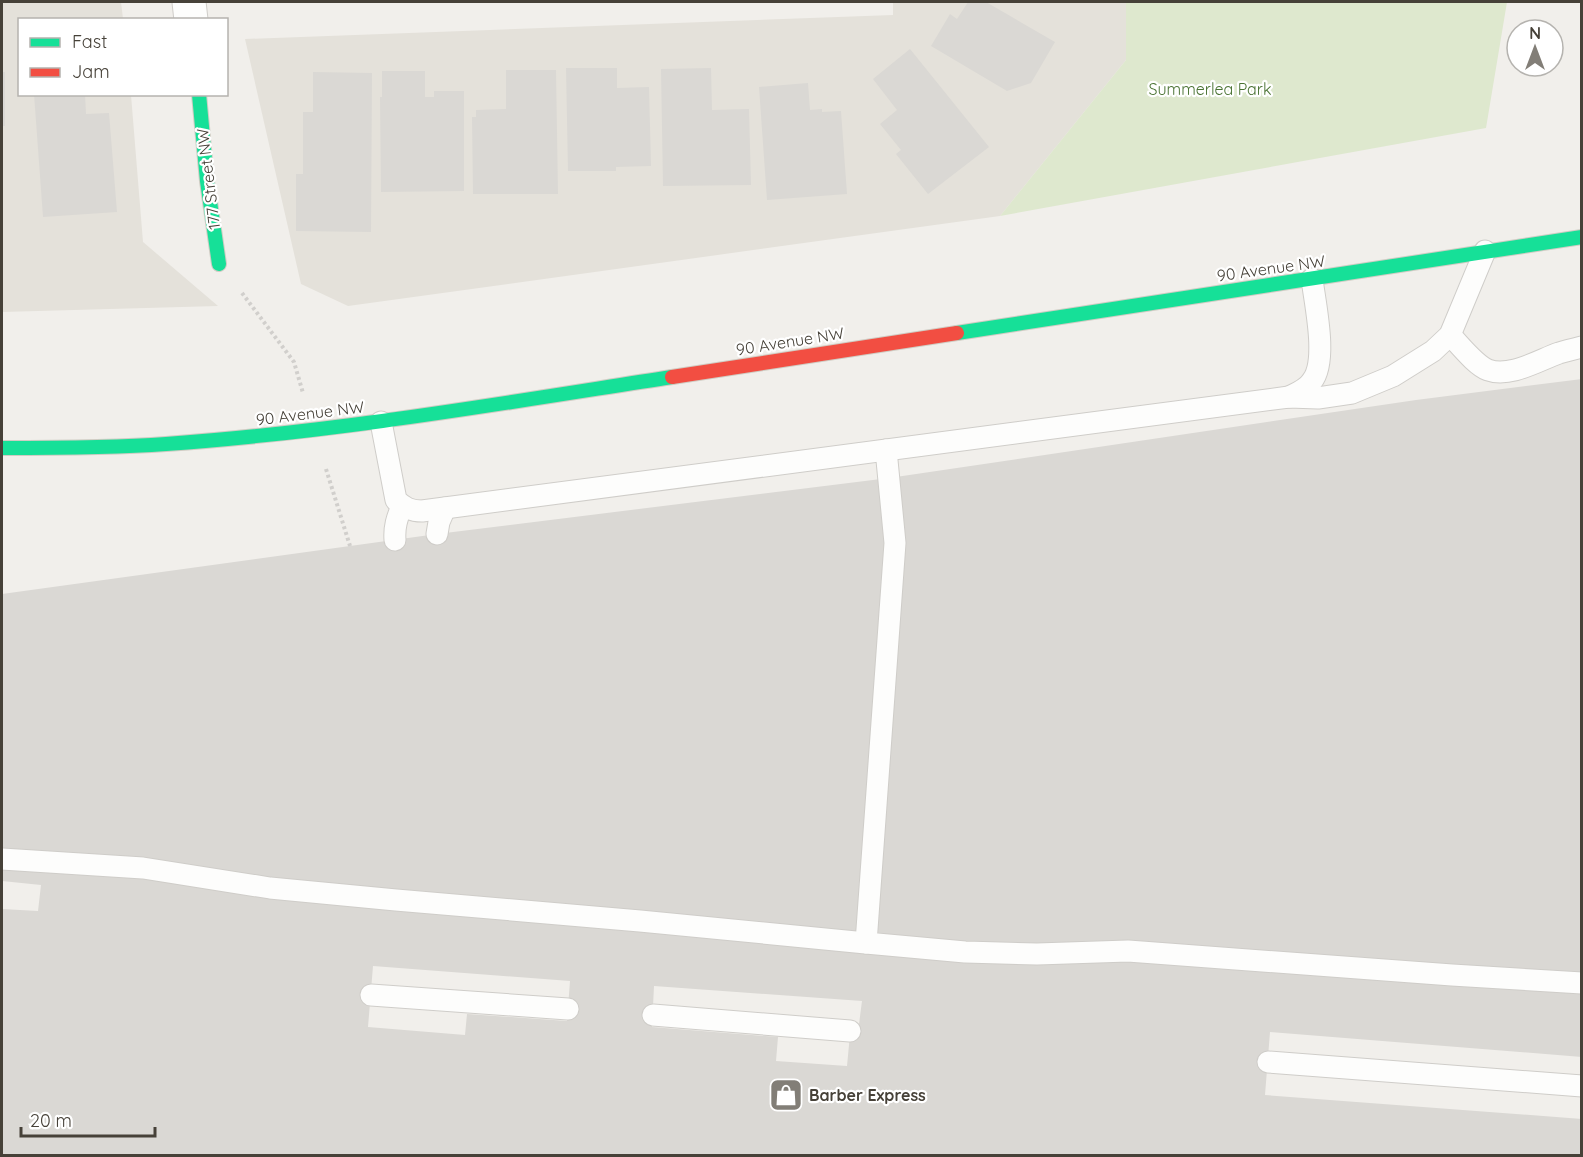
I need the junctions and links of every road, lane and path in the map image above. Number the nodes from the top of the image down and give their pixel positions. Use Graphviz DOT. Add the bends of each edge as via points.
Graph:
graph roads {
  1 [pos="189,2"];
  2 [pos="191,18"];
  3 [pos="199,96"];
  4 [pos="1581,237"];
  5 [pos="1485,251"];
  6 [pos="219,264"];
  7 [pos="1312,279"];
  8 [pos="1450,335"];
  9 [pos="1581,347"];
  10 [pos="1289,397"];
  11 [pos="381,422"];
  12 [pos="2,448"];
  13 [pos="886,450"];
  14 [pos="402,506"];
  15 [pos="444,508"];
  16 [pos="437,534"];
  17 [pos="395,540"];
  18 [pos="2,859"];
  19 [pos="866,943"];
  20 [pos="1581,983"];
  21 [pos="371,995"];
  22 [pos="568,1009"];
  23 [pos="653,1015"];
  24 [pos="850,1031"];
  25 [pos="1268,1062"];
  26 [pos="1581,1086"];
  1 -- 2 [label="street"];
  3 -- 6 [label="street, 177 Street NW"];
  4 -- 5 [label="street, 90 Avenue NW"];
  5 -- 7 [label="street, 90 Avenue NW"];
  5 -- 8 [label="lane"];
  7 -- 10 [label="lane" via="1321,350 1319,367 1312,381"];
  7 -- 11 [label="street, 90 Avenue NW"];
  8 -- 9 [label="lane" via="1488,370 1518,369"];
  8 -- 10 [label="lane" via="1433,351 1393,376 1352,393"];
  10 -- 13 [label="lane"];
  11 -- 12 [label="street, 90 Avenue NW" via="222,440 93,448"];
  11 -- 14 [label="lane" via="393,490"];
  13 -- 15 [label="lane"];
  13 -- 19 [label="lane" via="895,543"];
  14 -- 15 [label="lane" via="412,511"];
  14 -- 17 [label="lane"];
  15 -- 16 [label="lane"];
  18 -- 19 [label="lane" via="143,868 281,889"];
  19 -- 20 [label="lane" via="965,952 1128,951"];
  21 -- 22 [label="lane"];
  23 -- 24 [label="lane"];
  25 -- 26 [label="lane"];
}
